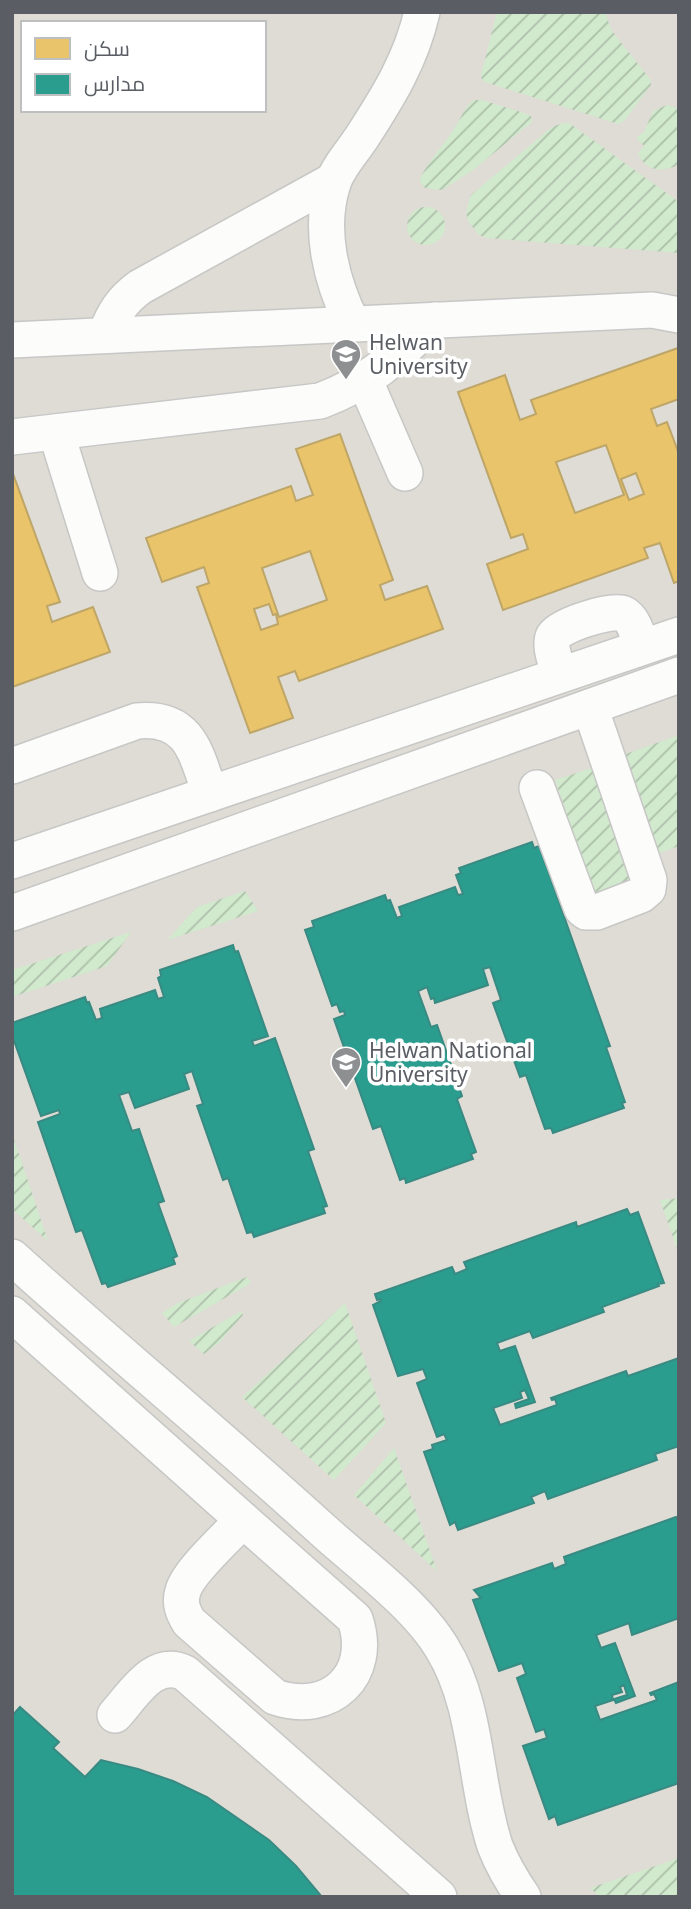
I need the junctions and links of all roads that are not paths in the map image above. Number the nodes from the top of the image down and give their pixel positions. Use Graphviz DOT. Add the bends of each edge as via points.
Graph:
graph roads {
  1 [pos="422,12"];
  2 [pos="334,180"];
  3 [pos="679,315"];
  4 [pos="435,320"];
  5 [pos="352,323"];
  6 [pos="106,334"];
  7 [pos="12,340"];
  8 [pos="365,381"];
  9 [pos="56,432"];
  10 [pos="12,437"];
  11 [pos="405,473"];
  12 [pos="100,573"];
  13 [pos="679,635"];
  14 [pos="679,675"];
  15 [pos="590,707"];
  16 [pos="12,766"];
  17 [pos="537,789"];
  18 [pos="210,794"];
  19 [pos="12,861"];
  20 [pos="12,914"];
  21 [pos="12,1257"];
  22 [pos="12,1314"];
  23 [pos="243,1520"];
  24 [pos="115,1715"];
  25 [pos="439,1897"];
  26 [pos="523,1897"];
  1 -- 2 [label="lane" via="394,88"];
  2 -- 5 [label="lane" via="327,228 329,253 341,301"];
  2 -- 6 [label="lane" via="140,287 119,305"];
  3 -- 4 [label="lane" via="652,310"];
  4 -- 5 [label="lane"];
  4 -- 8 [label="lane"];
  5 -- 6 [label="lane"];
  6 -- 7 [label="lane"];
  8 -- 9 [label="lane" via="299,405"];
  8 -- 11 [label="lane"];
  9 -- 10 [label="lane"];
  9 -- 12 [label="lane"];
  13 -- 18 [label="lane"];
  14 -- 15 [label="lane"];
  15 -- 17 [label="lane" via="649,880 645,893 597,912 582,909"];
  15 -- 20 [label="lane"];
  16 -- 18 [label="lane" via="137,721 159,721 179,729 193,746"];
  18 -- 19 [label="lane"];
  21 -- 26 [label="lane" via="426,1625 454,1670 496,1848"];
  22 -- 23 [label="lane"];
  23 -- 23 [label="lane" via="355,1619 358,1662 352,1675 331,1695 303,1703 275,1697 183,1612 188,1579"];
  24 -- 25 [label="lane" via="158,1671 171,1668 185,1673"];
}
